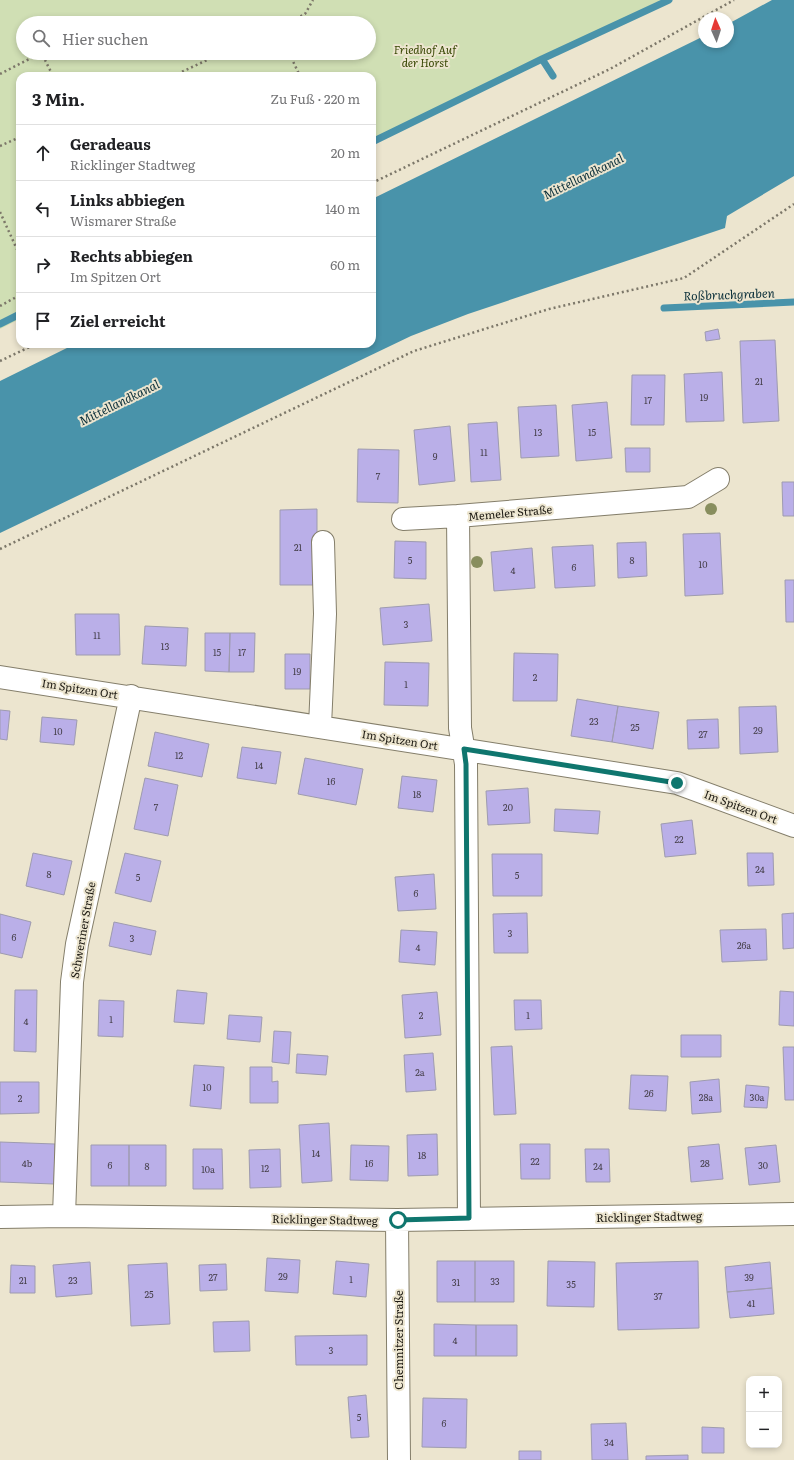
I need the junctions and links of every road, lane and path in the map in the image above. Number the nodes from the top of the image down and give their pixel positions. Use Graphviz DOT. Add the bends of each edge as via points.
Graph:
graph roads {
  1 [pos="313,0"];
  2 [pos="734,0"];
  3 [pos="301,16"];
  4 [pos="27,60"];
  5 [pos="45,60"];
  6 [pos="207,60"];
  7 [pos="292,60"];
  8 [pos="51,72"];
  9 [pos="181,72"];
  10 [pos="298,72"];
  11 [pos="0,74"];
  12 [pos="16,139"];
  13 [pos="0,146"];
  14 [pos="376,181"];
  15 [pos="794,204"];
  16 [pos="0,212"];
  17 [pos="16,247"];
  18 [pos="16,297"];
  19 [pos="0,306"];
  20 [pos="28,348"];
  21 [pos="0,361"];
  22 [pos="718,479"];
  23 [pos="458,516"];
  24 [pos="404,518"];
  25 [pos="323,542"];
  26 [pos="0,549"];
  27 [pos="0,677"];
  28 [pos="131,696"];
  29 [pos="320,726"];
  30 [pos="464,749"];
  31 [pos="794,826"];
  32 [pos="794,1214"];
  33 [pos="64,1216"];
  34 [pos="0,1217"];
  35 [pos="469,1218"];
  36 [pos="398,1220"];
  37 [pos="399,1460"];
  1 -- 3 [label="path"];
  2 -- 14 [label="path" via="610,68"];
  4 -- 11 [label="path"];
  5 -- 8 [label="path"];
  6 -- 9 [label="path"];
  7 -- 10 [label="path"];
  12 -- 13 [label="path"];
  15 -- 26 [label="path" via="684,278 549,309 414,351"];
  16 -- 17 [label="path"];
  18 -- 19 [label="path"];
  20 -- 21 [label="path"];
  22 -- 23 [label="street, Memeler Straße" via="688,497"];
  23 -- 24 [label="street"];
  23 -- 30 [label="street, Memeler Straße" via="460,728"];
  25 -- 29 [label="street" via="325,614"];
  27 -- 28 [label="street, Im Spitzen Ort"];
  28 -- 29 [label="street, Im Spitzen Ort"];
  28 -- 33 [label="street, Schweriner Straße" via="77,944 72,982"];
  29 -- 30 [label="street, Im Spitzen Ort"];
  30 -- 31 [label="street, Im Spitzen Ort" via="677,783"];
  30 -- 35 [label="street, Memeler Straße"];
  32 -- 35 [label="street, Ricklinger Stadtweg"];
  33 -- 34 [label="street, Ricklinger Stadtweg"];
  33 -- 36 [label="street, Ricklinger Stadtweg"];
  35 -- 36 [label="street, Ricklinger Stadtweg"];
  36 -- 37 [label="street, Chemnitzer Straße"];
}
